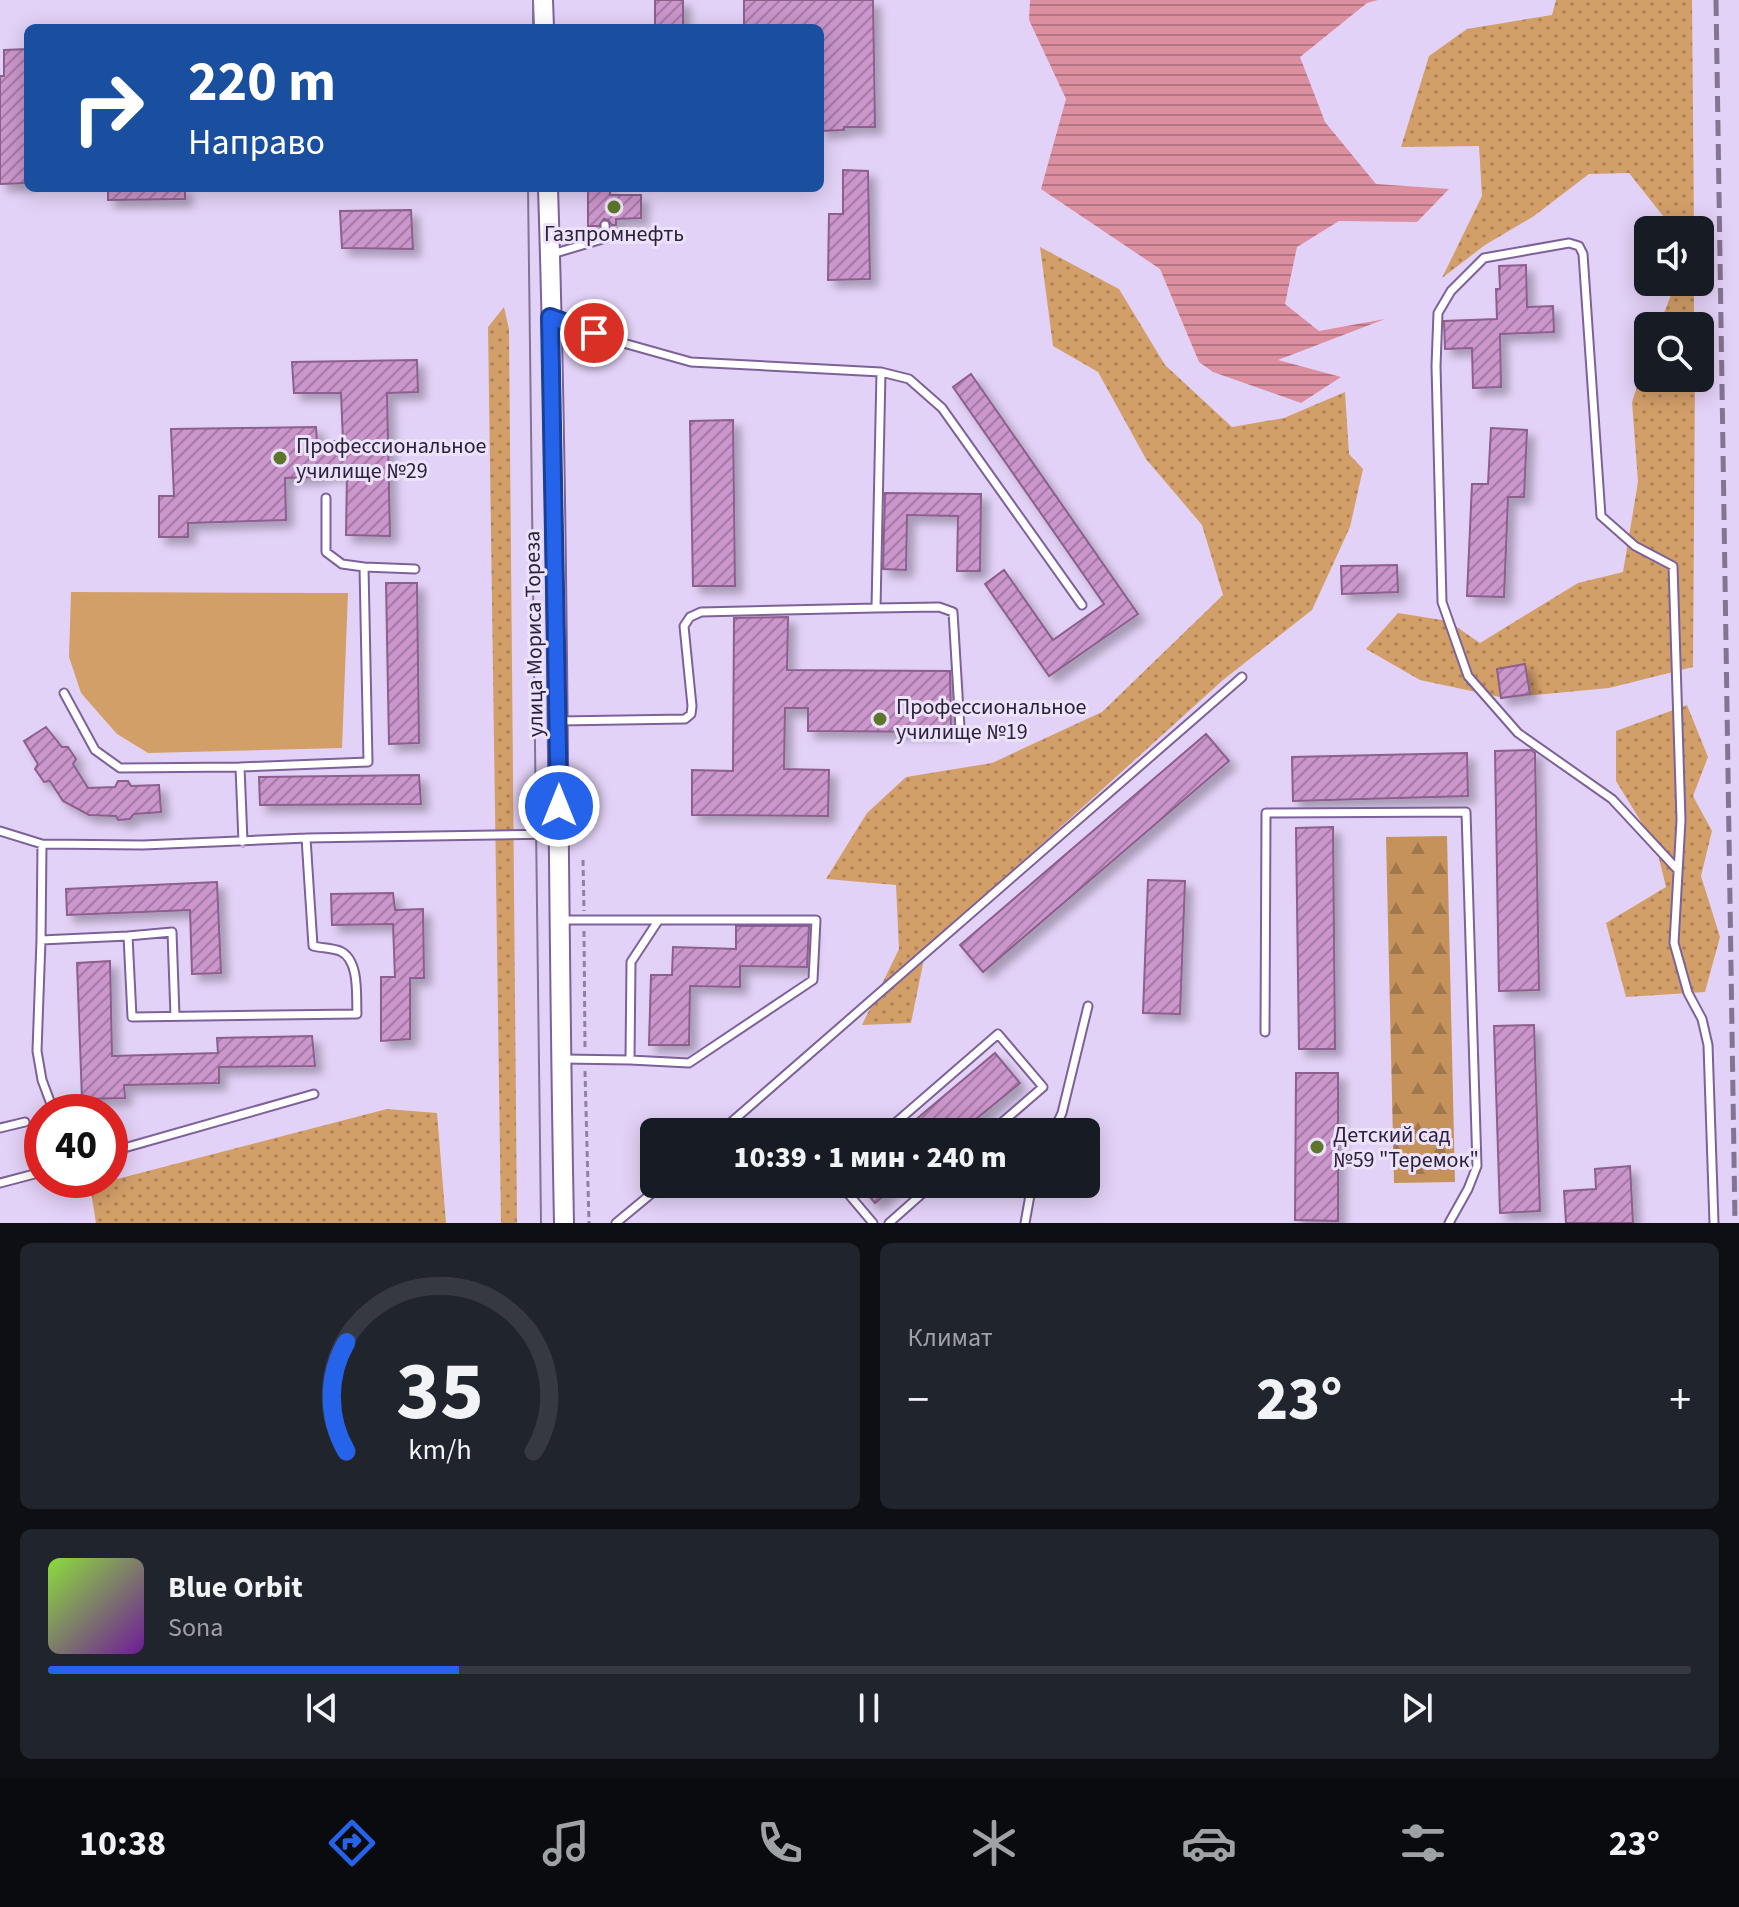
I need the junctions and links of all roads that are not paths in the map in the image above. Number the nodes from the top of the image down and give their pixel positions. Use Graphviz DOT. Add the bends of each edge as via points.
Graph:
graph roads {
  1 [pos="543,0"];
  2 [pos="544,24"];
  3 [pos="548,192"];
  4 [pos="605,225"];
  5 [pos="550,255"];
  6 [pos="550,317"];
  7 [pos="881,372"];
  8 [pos="326,498"];
  9 [pos="364,567"];
  10 [pos="415,569"];
  11 [pos="1082,605"];
  12 [pos="876,608"];
  13 [pos="1242,677"];
  14 [pos="64,693"];
  15 [pos="559,721"];
  16 [pos="960,728"];
  17 [pos="240,767"];
  18 [pos="0,831"];
  19 [pos="559,834"];
  20 [pos="306,838"];
  21 [pos="243,842"];
  22 [pos="42,844"];
  23 [pos="1676,868"];
  24 [pos="559,920"];
  25 [pos="658,921"];
  26 [pos="128,936"];
  27 [pos="41,940"];
  28 [pos="1088,1006"];
  29 [pos="175,1016"];
  30 [pos="1265,1032"];
  31 [pos="561,1059"];
  32 [pos="630,1060"];
  33 [pos="47,1094"];
  34 [pos="314,1094"];
  35 [pos="736,1118"];
  36 [pos="901,1118"];
  37 [pos="1007,1118"];
  38 [pos="1060,1118"];
  39 [pos="24,1122"];
  40 [pos="0,1128"];
  41 [pos="128,1147"];
  42 [pos="24,1177"];
  43 [pos="0,1183"];
  44 [pos="646,1198"];
  45 [pos="852,1198"];
  46 [pos="917,1198"];
  47 [pos="1029,1198"];
  48 [pos="564,1223"];
  49 [pos="616,1223"];
  50 [pos="873,1223"];
  51 [pos="889,1223"];
  52 [pos="1025,1223"];
  53 [pos="1449,1223"];
  54 [pos="1714,1223"];
  1 -- 2 [label="street"];
  3 -- 5 [label="street, улица Мориса Тореза"];
  4 -- 5 [label="lane" via="606,238"];
  5 -- 6 [label="street, улица Мориса Тореза"];
  6 -- 7 [label="lane" via="691,362"];
  6 -- 15 [label="street, улица Мориса Тореза"];
  7 -- 11 [label="lane" via="909,379 942,408"];
  7 -- 12 [label="lane"];
  8 -- 9 [label="lane" via="326,552 342,564"];
  9 -- 10 [label="lane"];
  9 -- 17 [label="lane" via="368,762"];
  12 -- 15 [label="lane" via="701,612 684,626 692,706 685,719"];
  12 -- 16 [label="lane" via="939,607 953,612"];
  13 -- 35 [label="lane"];
  14 -- 17 [label="lane" via="95,750 120,768"];
  15 -- 19 [label="street, улица Мориса Тореза"];
  17 -- 21 [label="lane"];
  18 -- 22 [label="lane"];
  19 -- 20 [label="lane"];
  19 -- 24 [label="street, улица Мориса Тореза"];
  20 -- 21 [label="lane"];
  20 -- 29 [label="lane" via="313,946 342,952 350,960 357,1014"];
  21 -- 22 [label="lane"];
  22 -- 27 [label="lane"];
  23 -- 23 [label="lane" via="1681,820 1673,566 1635,546 1601,516 1583,254 1569,243 1484,258 1451,291 1438,313 1442,602 1468,676 1518,733 1612,799"];
  23 -- 54 [label="lane" via="1674,943 1708,1045"];
  24 -- 25 [label="lane"];
  24 -- 31 [label="street, улица Мориса Тореза"];
  25 -- 32 [label="lane" via="631,962"];
  25 -- 32 [label="lane" via="816,920 813,980 689,1063"];
  26 -- 27 [label="lane"];
  26 -- 29 [label="lane" via="132,1017"];
  26 -- 29 [label="lane" via="172,932"];
  27 -- 33 [label="lane" via="37,1051"];
  28 -- 38 [label="lane"];
  30 -- 53 [label="lane" via="1266,813 1466,812 1477,1166"];
  31 -- 32 [label="lane"];
  31 -- 48 [label="street, улица Мориса Тореза"];
  34 -- 41 [label="lane"];
  36 -- 37 [label="lane" via="998,1034 1043,1087"];
  39 -- 40 [label="lane"];
  42 -- 43 [label="lane"];
  44 -- 49 [label="lane"];
  45 -- 50 [label="lane"];
  46 -- 51 [label="lane"];
  47 -- 52 [label="lane"];
}
